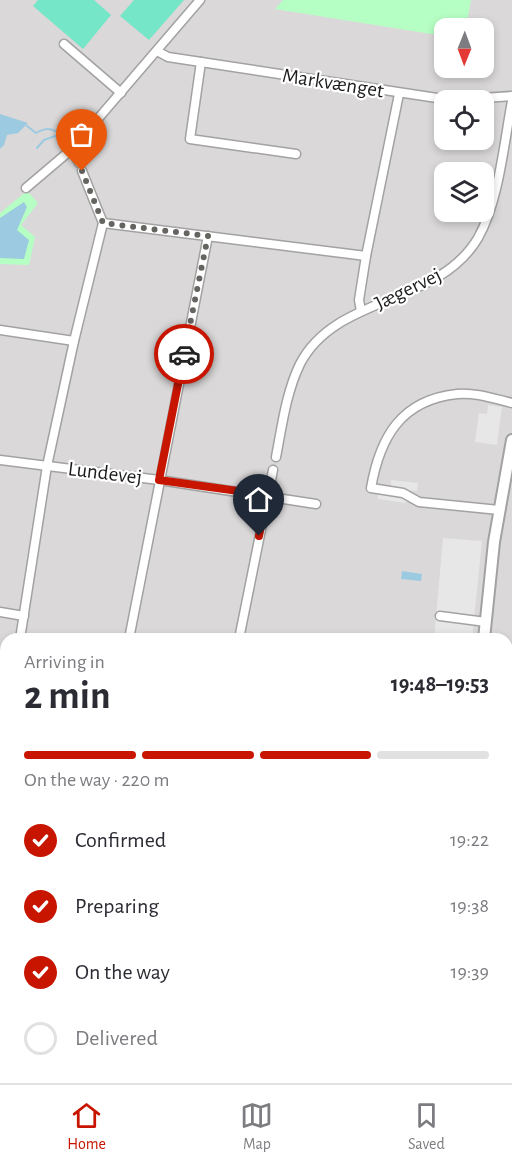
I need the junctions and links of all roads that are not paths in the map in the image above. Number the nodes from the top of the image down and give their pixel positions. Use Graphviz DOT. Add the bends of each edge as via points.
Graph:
graph roads {
  1 [pos="200,0"];
  2 [pos="64,44"];
  3 [pos="157,51"];
  4 [pos="201,62"];
  5 [pos="121,93"];
  6 [pos="399,93"];
  7 [pos="512,96"];
  8 [pos="512,101"];
  9 [pos="72,149"];
  10 [pos="296,154"];
  11 [pos="26,188"];
  12 [pos="103,223"];
  13 [pos="208,236"];
  14 [pos="366,256"];
  15 [pos="361,311"];
  16 [pos="0,330"];
  17 [pos="74,341"];
  18 [pos="512,403"];
  19 [pos="512,440"];
  20 [pos="276,457"];
  21 [pos="0,460"];
  22 [pos="47,466"];
  23 [pos="273,470"];
  24 [pos="159,480"];
  25 [pos="267,495"];
  26 [pos="316,504"];
  27 [pos="499,510"];
  28 [pos="0,612"];
  29 [pos="24,616"];
  30 [pos="440,616"];
  31 [pos="486,622"];
  32 [pos="21,633"];
  33 [pos="130,633"];
  34 [pos="240,633"];
  35 [pos="485,633"];
  1 -- 3 [label="street"];
  2 -- 5 [label="street"];
  3 -- 4 [label="street, Markvænget" via="168,57"];
  3 -- 5 [label="street"];
  4 -- 6 [label="street, Markvænget"];
  4 -- 10 [label="street" via="190,139"];
  5 -- 9 [label="street"];
  6 -- 7 [label="street, Markvænget" via="468,99"];
  6 -- 14 [label="street"];
  8 -- 15 [label="street, Jægervej" via="491,211 477,239 439,277"];
  9 -- 11 [label="street"];
  9 -- 12 [label="street"];
  12 -- 13 [label="street"];
  12 -- 17 [label="street"];
  13 -- 14 [label="street"];
  13 -- 24 [label="street"];
  14 -- 15 [label="street"];
  15 -- 20 [label="street, Jægervej" via="338,323 301,362 289,392"];
  16 -- 17 [label="street"];
  17 -- 22 [label="street"];
  18 -- 27 [label="street" via="458,394 418,405 399,419 386,438 378,454 371,488 404,493 419,502"];
  19 -- 27 [label="street"];
  21 -- 22 [label="street, Lundevej"];
  22 -- 24 [label="street, Lundevej"];
  22 -- 29 [label="street"];
  23 -- 25 [label="street"];
  24 -- 25 [label="street, Lundevej"];
  24 -- 33 [label="street"];
  25 -- 26 [label="street, Lundevej"];
  25 -- 34 [label="street"];
  27 -- 31 [label="street"];
  28 -- 29 [label="street"];
  29 -- 32 [label="street"];
  30 -- 31 [label="street"];
  31 -- 35 [label="street"];
}
